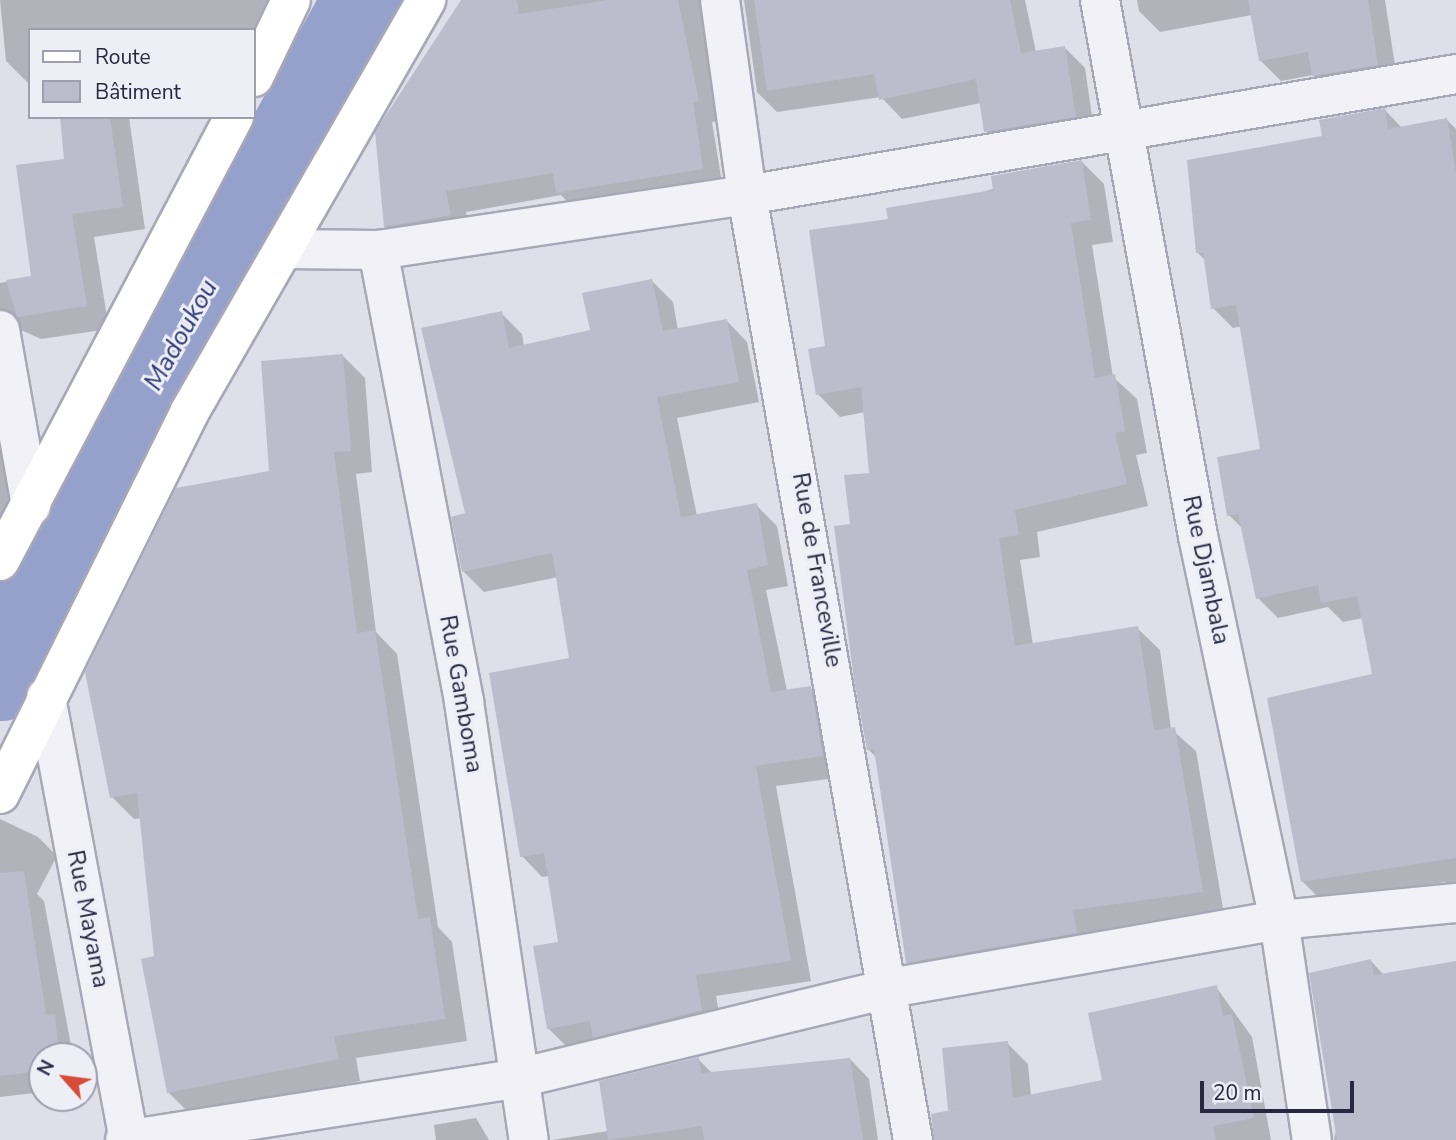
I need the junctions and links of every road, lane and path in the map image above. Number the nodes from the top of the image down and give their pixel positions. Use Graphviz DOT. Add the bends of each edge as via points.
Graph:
graph roads {
  1 [pos="291,0"];
  2 [pos="426,0"];
  3 [pos="720,0"];
  4 [pos="1100,0"];
  5 [pos="256,73"];
  6 [pos="1456,74"];
  7 [pos="233,119"];
  8 [pos="1120,129"];
  9 [pos="747,195"];
  10 [pos="286,249"];
  11 [pos="378,250"];
  12 [pos="0,330"];
  13 [pos="31,506"];
  14 [pos="0,561"];
  15 [pos="46,697"];
  16 [pos="0,794"];
  17 [pos="1456,903"];
  18 [pos="1279,920"];
  19 [pos="890,988"];
  20 [pos="519,1078"];
  21 [pos="128,1140"];
  22 [pos="529,1140"];
  23 [pos="913,1140"];
  24 [pos="1312,1140"];
  1 -- 5 [label="main road"];
  2 -- 10 [label="main road"];
  3 -- 9 [label="street, Rue de Franceville"];
  4 -- 8 [label="street, Rue Djambala"];
  6 -- 8 [label="street"];
  7 -- 13 [label="main road"];
  8 -- 9 [label="street"];
  8 -- 18 [label="street, Rue Djambala"];
  9 -- 11 [label="street"];
  9 -- 19 [label="street, Rue de Franceville"];
  10 -- 11 [label="street"];
  10 -- 15 [label="main road" via="190,411"];
  11 -- 20 [label="street, Rue Gamboma" via="464,702"];
  12 -- 13 [label="street"];
  13 -- 14 [label="main road"];
  15 -- 16 [label="main road"];
  15 -- 21 [label="street, Rue Mayama"];
  17 -- 18 [label="street"];
  18 -- 19 [label="street"];
  18 -- 24 [label="street, Rue Djambala"];
  19 -- 20 [label="street"];
  19 -- 23 [label="street, Rue de Franceville"];
  20 -- 21 [label="street"];
  20 -- 22 [label="street, Rue Gamboma"];
}
